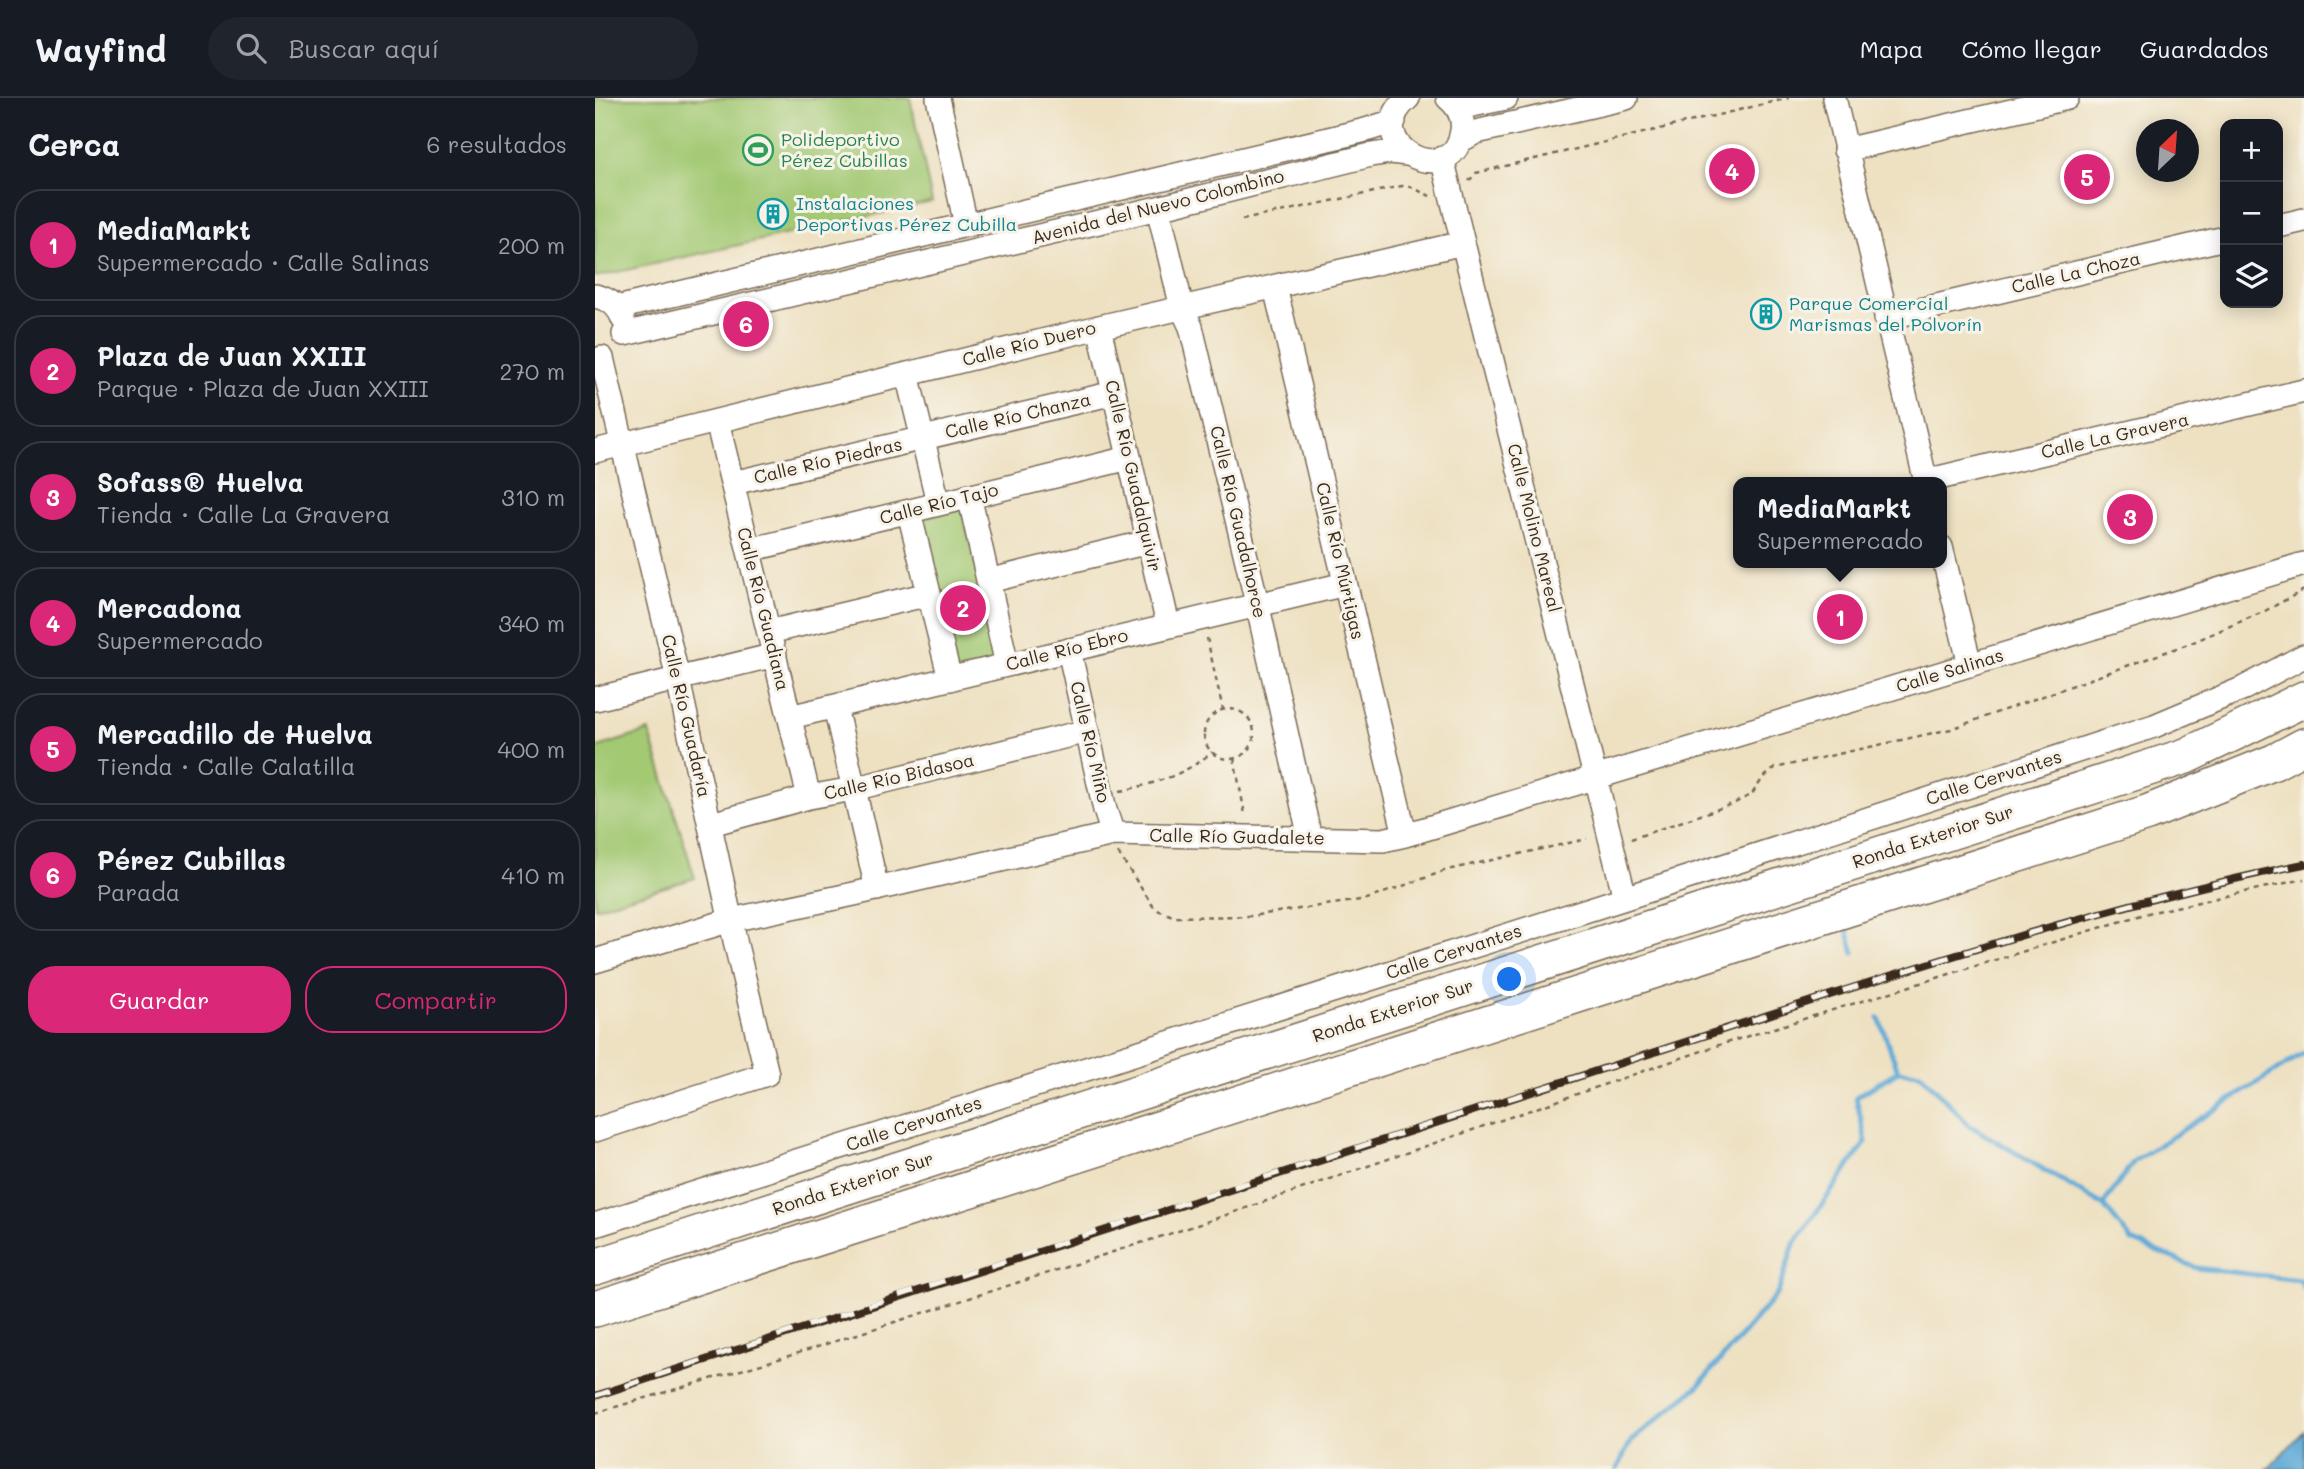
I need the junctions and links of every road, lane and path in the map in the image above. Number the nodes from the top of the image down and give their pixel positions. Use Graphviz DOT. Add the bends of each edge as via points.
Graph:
graph roads {
  1 [pos="938,98"];
  2 [pos="1408,98"];
  3 [pos="1506,98"];
  4 [pos="1626,98"];
  5 [pos="1789,98"];
  6 [pos="1834,98"];
  7 [pos="2067,98"];
  8 [pos="1453,103"];
  9 [pos="1394,121"];
  10 [pos="1460,141"];
  11 [pos="1845,150"];
  12 [pos="1408,154"];
  13 [pos="1442,158"];
  14 [pos="1450,189"];
  15 [pos="1158,208"];
  16 [pos="2304,219"];
  17 [pos="1242,220"];
  18 [pos="966,225"];
  19 [pos="2283,225"];
  20 [pos="2220,239"];
  21 [pos="1463,243"];
  22 [pos="1275,287"];
  23 [pos="595,296"];
  24 [pos="617,307"];
  25 [pos="1182,308"];
  26 [pos="1886,318"];
  27 [pos="1099,327"];
  28 [pos="624,334"];
  29 [pos="598,358"];
  30 [pos="907,374"];
  31 [pos="2304,391"];
  32 [pos="1114,393"];
  33 [pos="717,421"];
  34 [pos="923,438"];
  35 [pos="622,444"];
  36 [pos="595,451"];
  37 [pos="1129,458"];
  38 [pos="1925,477"];
  39 [pos="1947,477"];
  40 [pos="733,483"];
  41 [pos="969,495"];
  42 [pos="938,502"];
  43 [pos="909,512"];
  44 [pos="1148,542"];
  45 [pos="749,551"];
  46 [pos="2304,564"];
  47 [pos="1946,568"];
  48 [pos="988,581"];
  49 [pos="1345,584"];
  50 [pos="2304,590"];
  51 [pos="929,594"];
  52 [pos="1257,603"];
  53 [pos="1168,625"];
  54 [pos="1205,631"];
  55 [pos="769,632"];
  56 [pos="1069,650"];
  57 [pos="775,655"];
  58 [pos="2304,656"];
  59 [pos="1007,665"];
  60 [pos="1970,665"];
  61 [pos="678,679"];
  62 [pos="950,679"];
  63 [pos="595,699"];
  64 [pos="2304,699"];
  65 [pos="835,707"];
  66 [pos="1223,709"];
  67 [pos="790,717"];
  68 [pos="1264,725"];
  69 [pos="1253,728"];
  70 [pos="1087,731"];
  71 [pos="1212,752"];
  72 [pos="2294,755"];
  73 [pos="1234,758"];
  74 [pos="1595,777"];
  75 [pos="853,789"];
  76 [pos="1114,793"];
  77 [pos="809,797"];
  78 [pos="1245,814"];
  79 [pos="711,824"];
  80 [pos="1405,835"];
  81 [pos="1310,838"];
  82 [pos="1587,839"];
  83 [pos="1628,840"];
  84 [pos="1114,841"];
  85 [pos="2304,879"];
  86 [pos="877,889"];
  87 [pos="1625,898"];
  88 [pos="731,920"];
  89 [pos="595,961"];
  90 [pos="595,1130"];
  91 [pos="595,1226"];
  92 [pos="595,1267"];
  93 [pos="595,1309"];
  94 [pos="595,1413"];
  1 -- 18 [label="street"];
  2 -- 9 [label="street"];
  3 -- 8 [label="street"];
  4 -- 10 [label="street" via="1476,132"];
  5 -- 14 [label="path" via="1476,173 1465,184"];
  6 -- 11 [label="street"];
  7 -- 11 [label="street"];
  8 -- 10 [label="street" via="1462,118"];
  9 -- 12 [label="street" via="1396,139"];
  9 -- 18 [label="street, Avenida del Nuevo Colombino"];
  10 -- 13 [label="street"];
  11 -- 26 [label="street"];
  12 -- 13 [label="street, Avenida del Nuevo Colombino" via="1424,161"];
  12 -- 15 [label="street, Avenida del Nuevo Colombino" via="1371,155"];
  13 -- 14 [label="street, Calle Molino Mareal"];
  14 -- 17 [label="path" via="1431,196 1407,185"];
  14 -- 21 [label="street, Calle Molino Mareal"];
  15 -- 25 [label="street, Calle Río Guadalhorce"];
  15 -- 28 [label="street, Avenida del Nuevo Colombino"];
  16 -- 19 [label="street"];
  18 -- 24 [label="street, Avenida del Nuevo Colombino"];
  20 -- 26 [label="street, Calle La Choza"];
  21 -- 22 [label="street, Calle Río Duero"];
  21 -- 74 [label="street, Calle Molino Mareal"];
  22 -- 25 [label="street, Calle Río Duero"];
  22 -- 49 [label="street, Calle Río Múrtigas"];
  23 -- 24 [label="street"];
  24 -- 28 [label="street"];
  25 -- 27 [label="street, Calle Río Duero"];
  25 -- 52 [label="street, Calle Río Guadalhorce" via="1191,327"];
  26 -- 38 [label="street"];
  27 -- 30 [label="street, Calle Río Duero"];
  27 -- 32 [label="street, Calle Río Guadalquivir"];
  28 -- 29 [label="street" via="612,353"];
  29 -- 35 [label="street, Calle Río Guadaría"];
  30 -- 33 [label="street, Calle Río Duero"];
  30 -- 34 [label="street"];
  31 -- 39 [label="street, Calle La Gravera"];
  32 -- 34 [label="street, Calle Río Chanza"];
  32 -- 37 [label="street, Calle Río Guadalquivir"];
  33 -- 35 [label="street, Calle Río Duero"];
  33 -- 40 [label="street, Calle Río Guadiana"];
  34 -- 40 [label="street, Calle Río Piedras"];
  34 -- 42 [label="street"];
  35 -- 36 [label="street, Calle Río Duero"];
  35 -- 61 [label="street, Calle Río Guadaría"];
  37 -- 41 [label="street, Calle Río Tajo"];
  37 -- 44 [label="street, Calle Río Guadalquivir"];
  40 -- 45 [label="street, Calle Río Guadiana"];
  41 -- 42 [label="street, Calle Río Tajo"];
  41 -- 48 [label="street"];
  42 -- 43 [label="street, Calle Río Tajo"];
  43 -- 45 [label="street, Calle Río Tajo"];
  43 -- 51 [label="street"];
  44 -- 48 [label="street"];
  44 -- 53 [label="street, Calle Río Guadalquivir"];
  45 -- 55 [label="street, Calle Río Guadiana"];
  46 -- 60 [label="street, Calle Salinas"];
  47 -- 60 [label="street"];
  48 -- 59 [label="street"];
  49 -- 52 [label="street, Calle Río Ebro"];
  49 -- 80 [label="street, Calle Río Múrtigas"];
  50 -- 83 [label="path" via="2191,643 1951,729 1775,768 1752,794 1735,803"];
  51 -- 55 [label="street"];
  51 -- 62 [label="street"];
  52 -- 53 [label="street, Calle Río Ebro"];
  52 -- 81 [label="street, Calle Río Guadalhorce"];
  53 -- 56 [label="street, Calle Río Ebro"];
  54 -- 66 [label="path"];
  55 -- 57 [label="street, Calle Río Guadiana"];
  56 -- 59 [label="street, Calle Río Ebro"];
  56 -- 70 [label="street, Calle Río Miño"];
  57 -- 61 [label="street"];
  57 -- 67 [label="street, Calle Río Guadiana"];
  58 -- 87 [label="street, Calle Cervantes" via="2244,688 2154,726"];
  59 -- 62 [label="street, Calle Río Ebro"];
  60 -- 74 [label="street, Calle Salinas"];
  61 -- 63 [label="street"];
  61 -- 79 [label="street, Calle Río Guadaría"];
  62 -- 65 [label="street, Calle Río Ebro"];
  64 -- 92 [label="highway, Ronda Exterior Sur" via="2172,760"];
  65 -- 67 [label="street, Calle Río Ebro"];
  65 -- 75 [label="street"];
  66 -- 69 [label="path" via="1245,715"];
  66 -- 71 [label="path" via="1206,724 1204,739"];
  67 -- 77 [label="street, Calle Río Guadiana"];
  68 -- 69 [label="path"];
  69 -- 73 [label="path" via="1247,750"];
  70 -- 75 [label="street, Calle Río Bidasoa"];
  70 -- 84 [label="street, Calle Río Miño"];
  71 -- 73 [label="path"];
  71 -- 76 [label="path" via="1159,783"];
  72 -- 93 [label="highway" via="2147,813"];
  73 -- 78 [label="path"];
  74 -- 80 [label="street, Calle Río Guadalete"];
  74 -- 87 [label="street, Calle Molino Mareal"];
  75 -- 77 [label="street, Calle Río Bidasoa"];
  75 -- 86 [label="street"];
  77 -- 79 [label="street, Calle Río Bidasoa"];
  79 -- 88 [label="street, Calle Río Guadaría"];
  80 -- 81 [label="street, Calle Río Guadalete" via="1383,840"];
  81 -- 84 [label="street, Calle Río Guadalete"];
  82 -- 84 [label="path" via="1447,870 1367,899 1251,916 1175,918 1155,909"];
  84 -- 86 [label="street, Calle Río Guadalete"];
  85 -- 94 [label="path" via="2148,913 1719,1045 1197,1225"];
  86 -- 88 [label="street, Calle Río Guadalete"];
  87 -- 91 [label="street, Calle Cervantes"];
  88 -- 89 [label="street, Calle Río Guadalete"];
  88 -- 90 [label="street, Calle Río Guadaría" via="767,1074"];
}
